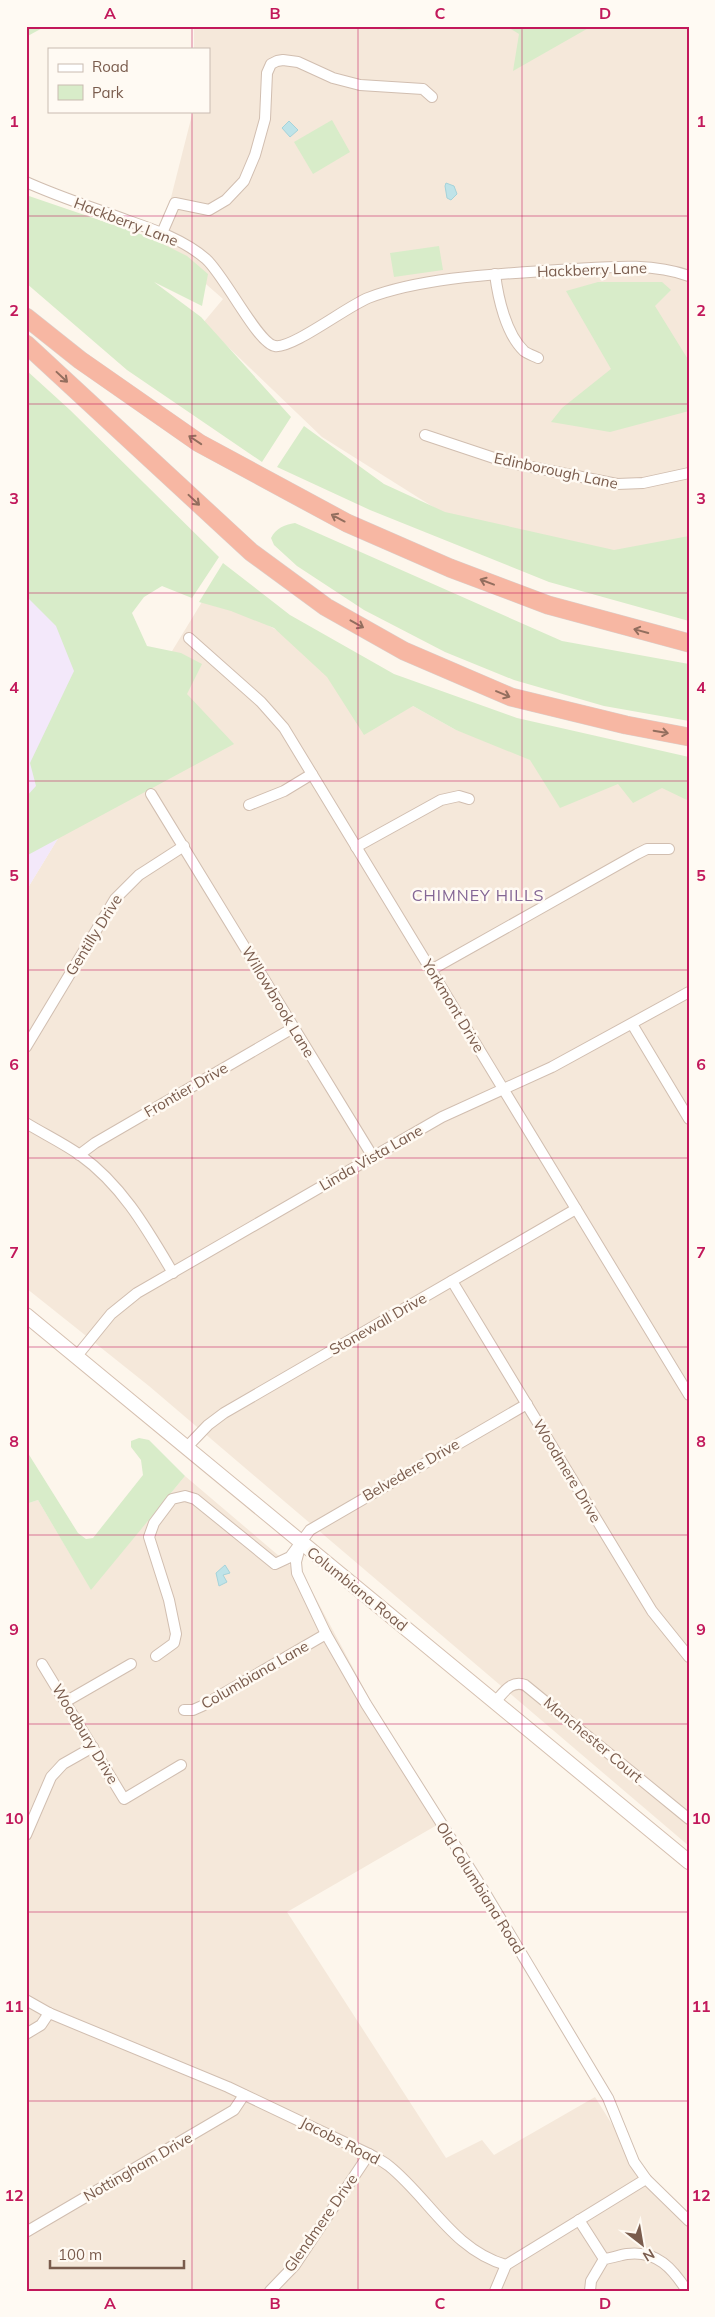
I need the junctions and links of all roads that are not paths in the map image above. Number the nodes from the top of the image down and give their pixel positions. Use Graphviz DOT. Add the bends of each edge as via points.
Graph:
graph roads {
  1 [pos="432,96"];
  2 [pos="26,182"];
  3 [pos="162,233"];
  4 [pos="495,274"];
  5 [pos="689,276"];
  6 [pos="26,317"];
  7 [pos="26,344"];
  8 [pos="538,358"];
  9 [pos="425,435"];
  10 [pos="689,474"];
  11 [pos="190,638"];
  12 [pos="689,643"];
  13 [pos="689,737"];
  14 [pos="312,774"];
  15 [pos="151,794"];
  16 [pos="469,799"];
  17 [pos="249,805"];
  18 [pos="184,846"];
  19 [pos="356,847"];
  20 [pos="669,849"];
  21 [pos="431,970"];
  22 [pos="689,992"];
  23 [pos="632,1024"];
  24 [pos="293,1028"];
  25 [pos="26,1047"];
  26 [pos="504,1089"];
  27 [pos="689,1119"];
  28 [pos="26,1124"];
  29 [pos="80,1154"];
  30 [pos="372,1157"];
  31 [pos="576,1209"];
  32 [pos="173,1273"];
  33 [pos="452,1281"];
  34 [pos="26,1315"];
  35 [pos="76,1357"];
  36 [pos="689,1395"];
  37 [pos="527,1404"];
  38 [pos="186,1448"];
  39 [pos="301,1543"];
  40 [pos="326,1634"];
  41 [pos="156,1656"];
  42 [pos="689,1657"];
  43 [pos="42,1664"];
  44 [pos="131,1664"];
  45 [pos="496,1701"];
  46 [pos="65,1702"];
  47 [pos="184,1710"];
  48 [pos="93,1747"];
  49 [pos="181,1765"];
  50 [pos="689,1819"];
  51 [pos="26,1835"];
  52 [pos="689,1862"];
  53 [pos="26,2000"];
  54 [pos="50,2013"];
  55 [pos="26,2034"];
  56 [pos="244,2095"];
  57 [pos="369,2154"];
  58 [pos="646,2179"];
  59 [pos="580,2220"];
  60 [pos="689,2221"];
  61 [pos="26,2232"];
  62 [pos="604,2259"];
  63 [pos="506,2264"];
  64 [pos="270,2291"];
  65 [pos="495,2291"];
  66 [pos="590,2291"];
  67 [pos="687,2291"];
  1 -- 3 [label="street" via="423,89 383,88 333,78 298,62 282,60 271,64 267,73 265,119 244,182 226,200 209,210 175,203"];
  2 -- 3 [label="street, Hackberry Lane"];
  3 -- 4 [label="street, Hackberry Lane" via="207,260 229,287 261,338 273,346 282,347 294,342 348,307 379,294"];
  4 -- 5 [label="street, Hackberry Lane" via="629,266 662,268"];
  4 -- 8 [label="street" via="502,310 516,339 525,352"];
  12 -- 6 [label="highway, one-way" via="548,605 450,568 346,523 199,443 80,360"];
  7 -- 13 [label="highway, one-way" via="251,552 326,607 404,651 511,697"];
  9 -- 10 [label="street, Edinborough Lane" via="506,462 617,484 643,484"];
  11 -- 14 [label="street, Yorkmont Drive" via="270,710"];
  14 -- 17 [label="street" via="284,791"];
  14 -- 19 [label="street, Yorkmont Drive"];
  15 -- 18 [label="street"];
  16 -- 19 [label="street" via="459,796 441,800"];
  18 -- 24 [label="street, Willowbrook Lane"];
  18 -- 25 [label="street, Gentilly Drive" via="139,875 115,899"];
  19 -- 21 [label="street, Yorkmont Drive"];
  20 -- 21 [label="street" via="647,849 637,854"];
  21 -- 26 [label="street, Yorkmont Drive"];
  22 -- 23 [label="street, Linda Vista Lane"];
  23 -- 26 [label="street, Linda Vista Lane"];
  23 -- 27 [label="street"];
  24 -- 29 [label="street, Frontier Drive"];
  24 -- 30 [label="street, Willowbrook Lane"];
  26 -- 30 [label="street, Linda Vista Lane" via="452,1112"];
  26 -- 31 [label="street, Yorkmont Drive"];
  28 -- 29 [label="street"];
  29 -- 32 [label="street" via="128,1202"];
  30 -- 32 [label="street, Linda Vista Lane"];
  31 -- 33 [label="street, Stonewall Drive"];
  31 -- 36 [label="street, Yorkmont Drive"];
  32 -- 35 [label="street, Linda Vista Lane" via="121,1306"];
  33 -- 37 [label="street, Woodmere Drive"];
  33 -- 38 [label="street, Stonewall Drive" via="224,1413"];
  34 -- 35 [label="main road, Columbiana Road"];
  35 -- 38 [label="main road, Columbiana Road"];
  37 -- 39 [label="street, Belvedere Drive" via="336,1513 310,1530"];
  37 -- 42 [label="street, Woodmere Drive" via="652,1611"];
  38 -- 39 [label="main road, Columbiana Road"];
  39 -- 40 [label="street, Old Columbiana Road" via="297,1573"];
  39 -- 41 [label="street, Belvedere Drive" via="290,1557 274,1564 194,1499 184,1496 172,1500 154,1523 149,1537 176,1634 174,1643"];
  39 -- 45 [label="main road, Columbiana Road"];
  40 -- 47 [label="street, Columbiana Lane" via="202,1706"];
  40 -- 58 [label="street, Old Columbiana Road" via="608,2098 634,2162"];
  43 -- 46 [label="street, Woodbury Drive"];
  44 -- 46 [label="street"];
  45 -- 50 [label="street, Manchester Court" via="512,1684 525,1685"];
  45 -- 52 [label="main road, Columbiana Road"];
  46 -- 48 [label="street, Woodbury Drive"];
  48 -- 49 [label="street, Woodbury Drive" via="124,1799"];
  48 -- 51 [label="street" via="63,1764 51,1777"];
  53 -- 54 [label="street, Jacobs Road"];
  54 -- 55 [label="street" via="41,2025"];
  54 -- 56 [label="street, Jacobs Road"];
  56 -- 57 [label="street, Jacobs Road"];
  56 -- 61 [label="street, Nottingham Drive" via="234,2110"];
  57 -- 63 [label="street, Jacobs Road" via="389,2166 467,2246 488,2260"];
  57 -- 64 [label="street, Glendmere Drive" via="295,2264"];
  58 -- 59 [label="street"];
  58 -- 60 [label="street, Old Columbiana Road"];
  59 -- 62 [label="street"];
  59 -- 63 [label="street"];
  62 -- 66 [label="street" via="591,2281"];
  62 -- 67 [label="street" via="628,2254 648,2255 668,2264"];
  63 -- 65 [label="street"];
}
